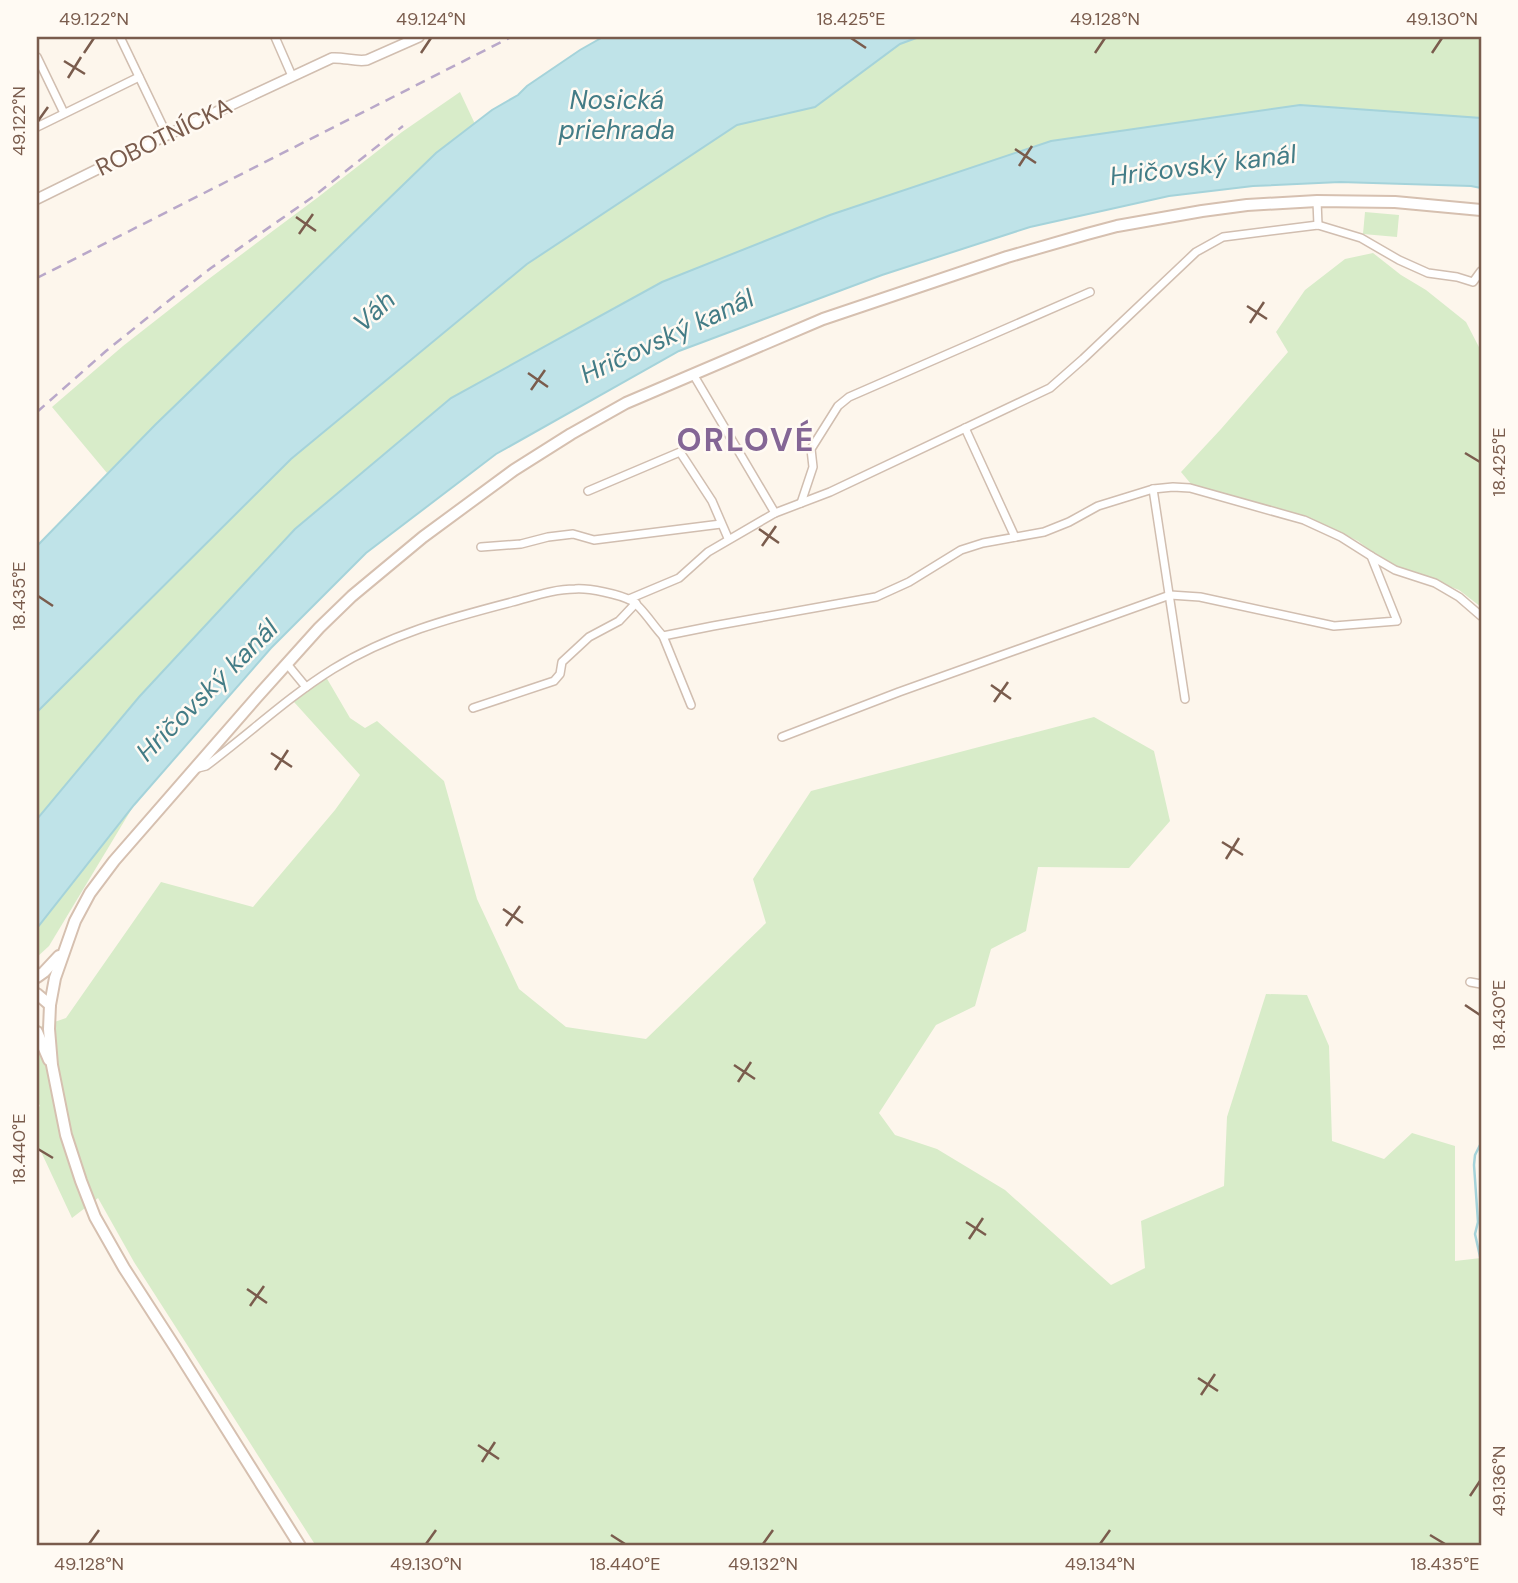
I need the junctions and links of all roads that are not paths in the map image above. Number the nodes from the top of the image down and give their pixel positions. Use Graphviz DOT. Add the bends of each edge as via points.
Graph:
graph roads {
  1 [pos="120,37"];
  2 [pos="275,37"];
  3 [pos="419,37"];
  4 [pos="37,57"];
  5 [pos="292,76"];
  6 [pos="139,77"];
  7 [pos="64,113"];
  8 [pos="37,127"];
  9 [pos="167,135"];
  10 [pos="37,199"];
  11 [pos="1317,201"];
  12 [pos="1481,209"];
  13 [pos="1318,225"];
  14 [pos="1481,271"];
  15 [pos="1090,292"];
  16 [pos="692,374"];
  17 [pos="965,428"];
  18 [pos="1153,489"];
  19 [pos="588,491"];
  20 [pos="802,503"];
  21 [pos="775,513"];
  22 [pos="721,524"];
  23 [pos="1015,537"];
  24 [pos="728,538"];
  25 [pos="481,548"];
  26 [pos="1371,555"];
  27 [pos="1170,595"];
  28 [pos="633,601"];
  29 [pos="1481,616"];
  30 [pos="663,636"];
  31 [pos="286,664"];
  32 [pos="306,687"];
  33 [pos="1185,699"];
  34 [pos="691,705"];
  35 [pos="473,708"];
  36 [pos="782,737"];
  37 [pos="193,769"];
  38 [pos="63,951"];
  39 [pos="37,978"];
  40 [pos="1470,982"];
  41 [pos="1481,984"];
  42 [pos="37,995"];
  43 [pos="50,1005"];
  44 [pos="37,1007"];
  45 [pos="37,1032"];
  46 [pos="52,1065"];
  47 [pos="300,1546"];
  1 -- 6 [label="street"];
  2 -- 5 [label="street"];
  3 -- 5 [label="street, ROBOTNÍCKA" via="367,60 332,58"];
  4 -- 7 [label="street"];
  5 -- 9 [label="street, ROBOTNÍCKA"];
  6 -- 7 [label="street"];
  6 -- 9 [label="street"];
  7 -- 8 [label="street"];
  9 -- 10 [label="street, ROBOTNÍCKA"];
  11 -- 12 [label="main road"];
  11 -- 13 [label="street"];
  11 -- 16 [label="main road" via="1202,211 1073,238 823,319"];
  13 -- 14 [label="street" via="1361,238 1428,273 1473,282"];
  13 -- 17 [label="street" via="1223,237 1196,252 1050,388"];
  15 -- 20 [label="street" via="849,397 838,406 811,449 813,467"];
  16 -- 21 [label="street"];
  16 -- 31 [label="main road" via="626,403 514,470 390,563"];
  17 -- 20 [label="street"];
  17 -- 23 [label="street"];
  18 -- 23 [label="street" via="1098,506 1044,533"];
  18 -- 26 [label="street" via="1190,488 1304,520"];
  18 -- 27 [label="street"];
  19 -- 22 [label="street" via="680,452 712,500"];
  20 -- 21 [label="street"];
  21 -- 24 [label="street"];
  22 -- 24 [label="street"];
  22 -- 25 [label="street" via="594,540 573,534"];
  23 -- 30 [label="street" via="961,550 876,597"];
  24 -- 28 [label="street" via="679,578"];
  26 -- 27 [label="street" via="1397,621 1334,626 1200,597"];
  26 -- 29 [label="street" via="1395,570 1435,583"];
  27 -- 33 [label="street"];
  27 -- 36 [label="street"];
  28 -- 30 [label="street"];
  28 -- 32 [label="street" via="576,589 463,614 363,653"];
  28 -- 35 [label="street" via="619,621 589,638 562,662 554,681"];
  30 -- 34 [label="street"];
  31 -- 32 [label="street"];
  31 -- 37 [label="main road"];
  32 -- 37 [label="street" via="206,766"];
  37 -- 38 [label="main road" via="90,893"];
  38 -- 39 [label="main road"];
  38 -- 43 [label="main road"];
  40 -- 41 [label="street"];
  42 -- 43 [label="main road"];
  43 -- 44 [label="main road"];
  43 -- 46 [label="main road"];
  45 -- 46 [label="main road"];
  46 -- 47 [label="main road" via="66,1135 95,1217"];
}
